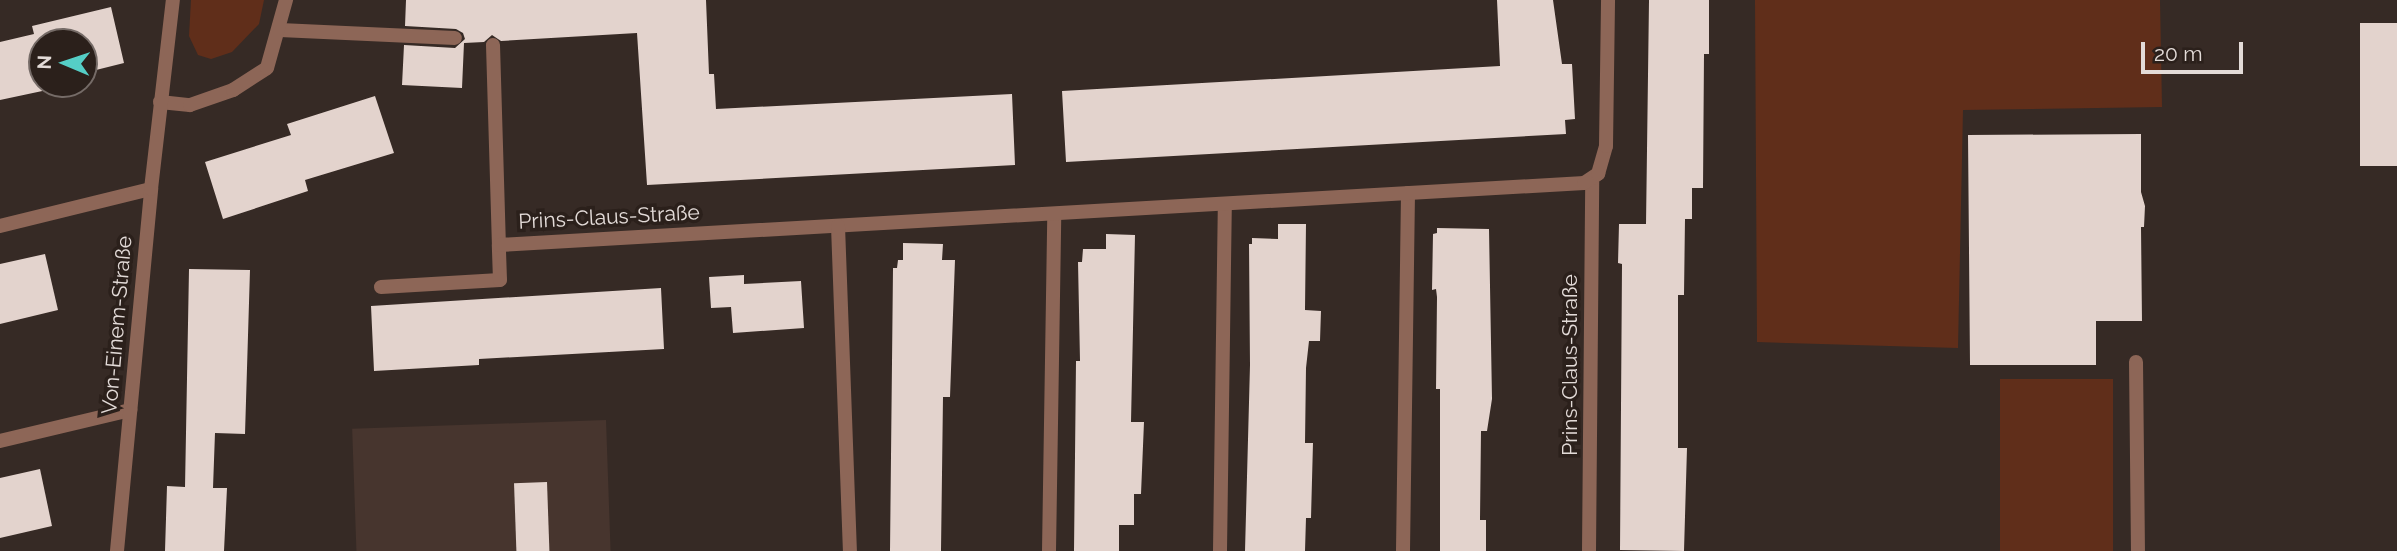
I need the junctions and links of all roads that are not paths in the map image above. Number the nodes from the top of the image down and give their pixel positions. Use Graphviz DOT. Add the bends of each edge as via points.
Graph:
graph roads {
  1 [pos="173,0"];
  2 [pos="286,0"];
  3 [pos="1608,0"];
  4 [pos="280,30"];
  5 [pos="455,38"];
  6 [pos="493,45"];
  7 [pos="160,102"];
  8 [pos="1592,180"];
  9 [pos="150,189"];
  10 [pos="1408,193"];
  11 [pos="1225,204"];
  12 [pos="1054,214"];
  13 [pos="0,226"];
  14 [pos="838,226"];
  15 [pos="499,245"];
  16 [pos="381,287"];
  17 [pos="2136,362"];
  18 [pos="130,410"];
  19 [pos="0,441"];
  20 [pos="117,551"];
  21 [pos="850,551"];
  22 [pos="1049,551"];
  23 [pos="1220,551"];
  24 [pos="1403,551"];
  25 [pos="1590,551"];
  26 [pos="2138,551"];
  1 -- 7 [label="street, Von-Einem-Straße"];
  2 -- 4 [label="street"];
  3 -- 8 [label="street, Prins-Claus-Straße" via="1605,146 1602,166"];
  4 -- 5 [label="street"];
  4 -- 7 [label="street" via="267,68 233,90 190,105"];
  6 -- 15 [label="street, Prins-Claus-Straße"];
  7 -- 9 [label="street, Von-Einem-Straße"];
  8 -- 10 [label="street, Prins-Claus-Straße"];
  8 -- 25 [label="street, Prins-Claus-Straße"];
  9 -- 13 [label="street"];
  9 -- 18 [label="street, Von-Einem-Straße"];
  10 -- 11 [label="street, Prins-Claus-Straße"];
  10 -- 24 [label="street"];
  11 -- 12 [label="street, Prins-Claus-Straße"];
  11 -- 23 [label="street"];
  12 -- 14 [label="street, Prins-Claus-Straße"];
  12 -- 22 [label="street"];
  14 -- 15 [label="street, Prins-Claus-Straße"];
  14 -- 21 [label="street"];
  15 -- 16 [label="street" via="500,279"];
  17 -- 26 [label="street"];
  18 -- 19 [label="street"];
  18 -- 20 [label="street, Von-Einem-Straße"];
}
